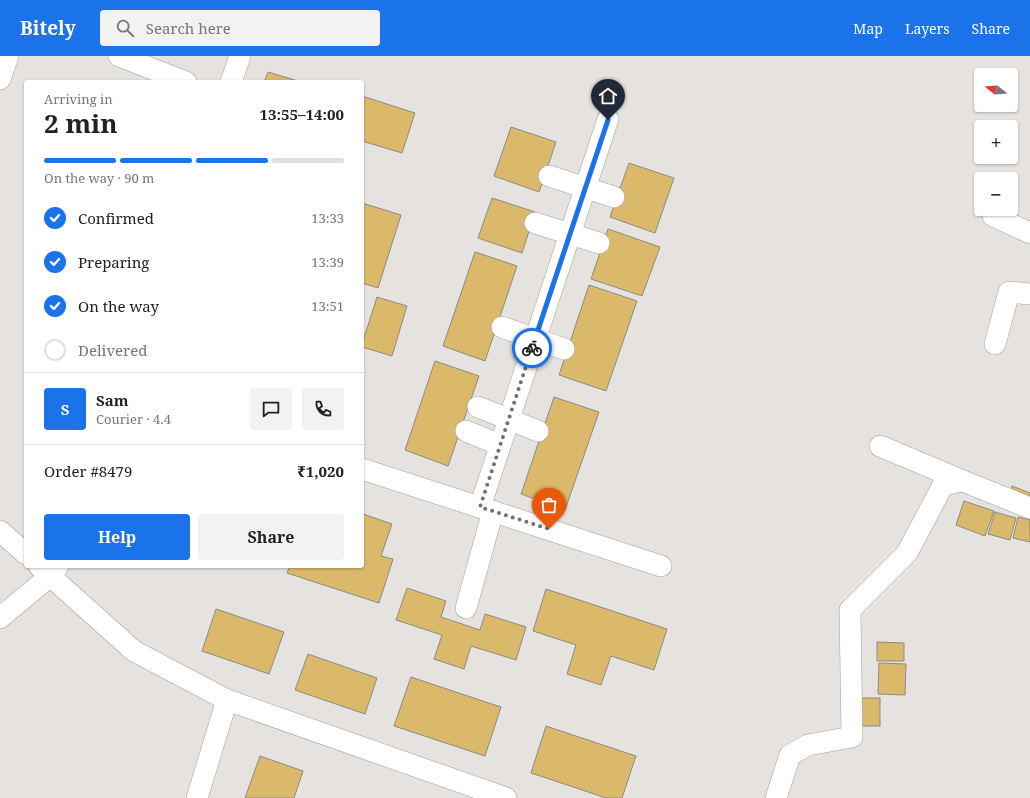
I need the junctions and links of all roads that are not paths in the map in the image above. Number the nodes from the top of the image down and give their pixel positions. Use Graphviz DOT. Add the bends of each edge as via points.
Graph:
graph roads {
  1 [pos="8,56"];
  2 [pos="240,56"];
  3 [pos="124,57"];
  4 [pos="0,79"];
  5 [pos="181,80"];
  6 [pos="232,80"];
  7 [pos="608,120"];
  8 [pos="548,176"];
  9 [pos="585,187"];
  10 [pos="614,197"];
  11 [pos="993,216"];
  12 [pos="535,223"];
  13 [pos="1030,233"];
  14 [pos="570,234"];
  15 [pos="599,243"];
  16 [pos="1030,294"];
  17 [pos="502,327"];
  18 [pos="535,339"];
  19 [pos="995,344"];
  20 [pos="564,350"];
  21 [pos="478,407"];
  22 [pos="509,420"];
  23 [pos="466,431"];
  24 [pos="538,431"];
  25 [pos="500,445"];
  26 [pos="880,446"];
  27 [pos="364,470"];
  28 [pos="963,481"];
  29 [pos="1030,508"];
  30 [pos="486,509"];
  31 [pos="0,531"];
  32 [pos="24,552"];
  33 [pos="661,566"];
  34 [pos="49,569"];
  35 [pos="466,608"];
  36 [pos="0,618"];
  37 [pos="227,700"];
  38 [pos="197,798"];
  39 [pos="506,798"];
  40 [pos="776,798"];
  1 -- 4 [label="street"];
  2 -- 6 [label="street"];
  3 -- 5 [label="street"];
  7 -- 9 [label="street"];
  8 -- 9 [label="street"];
  9 -- 10 [label="street"];
  9 -- 14 [label="street"];
  11 -- 13 [label="street"];
  12 -- 14 [label="street"];
  14 -- 15 [label="street"];
  14 -- 18 [label="street"];
  16 -- 19 [label="street" via="1009,292"];
  17 -- 18 [label="street"];
  18 -- 20 [label="street"];
  18 -- 22 [label="street"];
  21 -- 22 [label="street"];
  22 -- 24 [label="street"];
  22 -- 25 [label="street"];
  23 -- 25 [label="street"];
  25 -- 30 [label="street"];
  26 -- 28 [label="street"];
  27 -- 30 [label="street"];
  28 -- 29 [label="street"];
  28 -- 40 [label="street" via="944,484 907,554 850,610 852,737 808,745 790,755"];
  30 -- 33 [label="street"];
  30 -- 35 [label="street"];
  31 -- 32 [label="street"];
  34 -- 36 [label="street"];
  34 -- 37 [label="street" via="134,651"];
  37 -- 38 [label="street"];
  37 -- 39 [label="street"];
}
